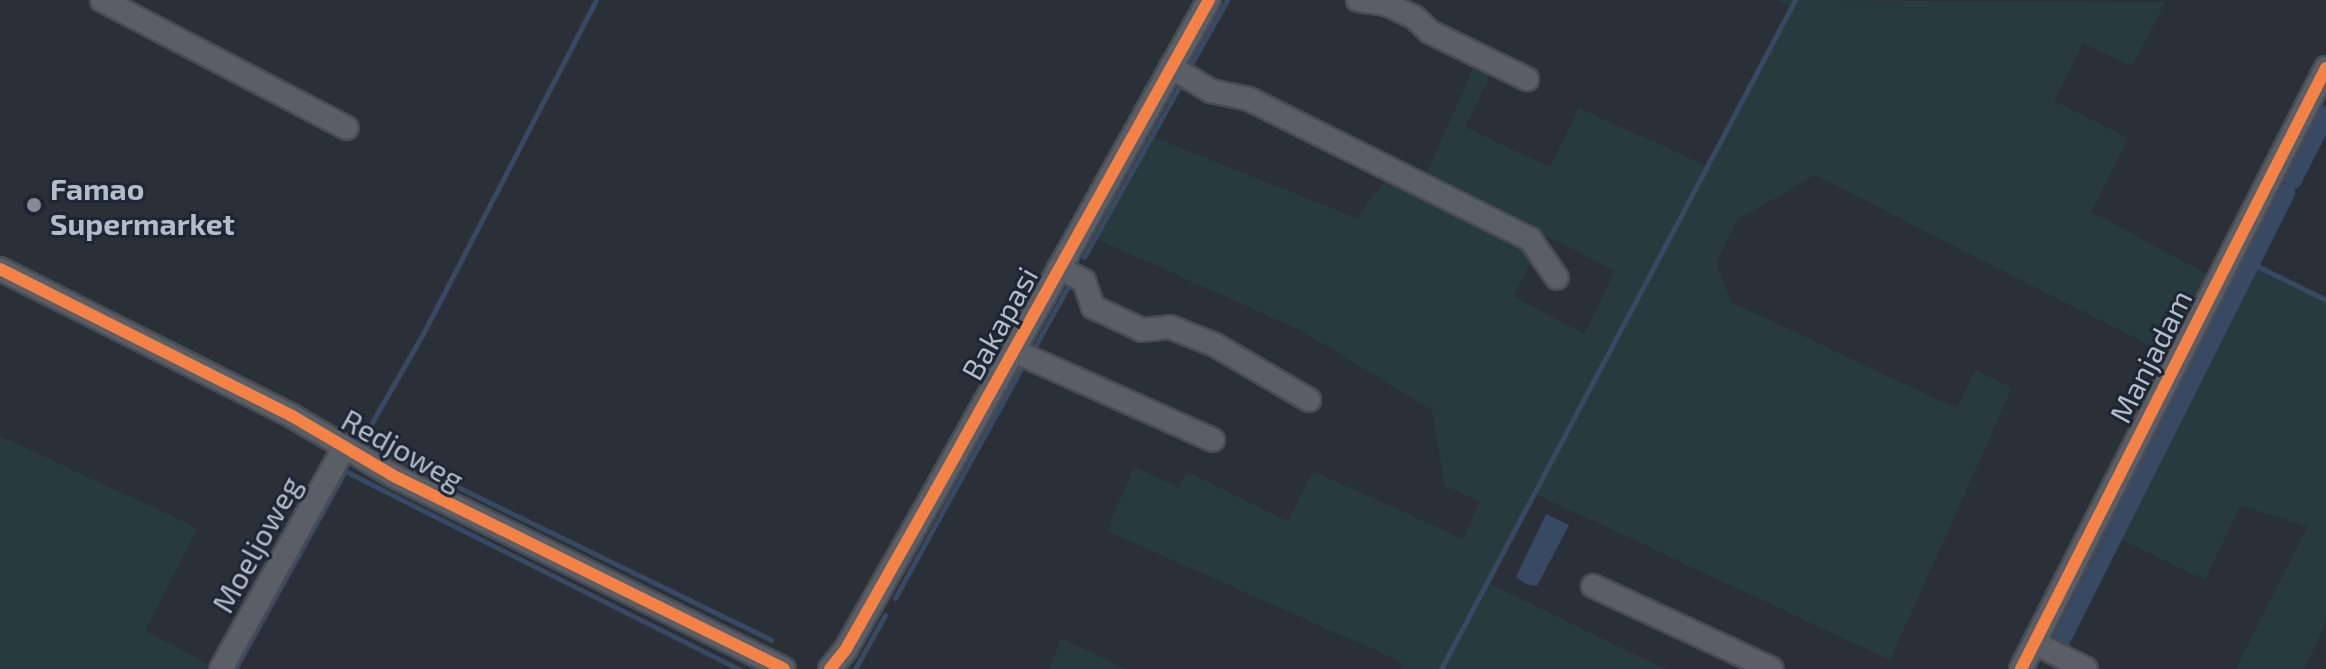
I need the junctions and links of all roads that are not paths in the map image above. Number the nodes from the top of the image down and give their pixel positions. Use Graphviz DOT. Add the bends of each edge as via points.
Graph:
graph roads {
  1 [pos="102,0"];
  2 [pos="1209,0"];
  3 [pos="1358,0"];
  4 [pos="1171,67"];
  5 [pos="2326,68"];
  6 [pos="1527,79"];
  7 [pos="347,128"];
  8 [pos="1059,268"];
  9 [pos="0,269"];
  10 [pos="1557,278"];
  11 [pos="1014,351"];
  12 [pos="1309,400"];
  13 [pos="1213,440"];
  14 [pos="344,448"];
  15 [pos="1593,586"];
  16 [pos="2035,643"];
  17 [pos="221,669"];
  18 [pos="784,669"];
  19 [pos="830,669"];
  20 [pos="1772,669"];
  21 [pos="2021,669"];
  22 [pos="2086,669"];
  1 -- 7 [label="street"];
  2 -- 4 [label="street, Bakapasi"];
  3 -- 6 [label="street" via="1386,4 1414,17 1430,32"];
  4 -- 8 [label="street, Bakapasi"];
  4 -- 10 [label="street" via="1211,91 1249,99 1530,239"];
  5 -- 16 [label="street, Manjadam"];
  8 -- 11 [label="street, Bakapasi"];
  8 -- 12 [label="street" via="1084,281 1093,307 1142,330 1170,327 1215,345"];
  9 -- 14 [label="street, Redjoweg" via="292,416"];
  11 -- 13 [label="street"];
  11 -- 19 [label="street, Bakapasi"];
  14 -- 17 [label="street, Moeljoweg"];
  14 -- 18 [label="street, Redjoweg"];
  15 -- 20 [label="street"];
  16 -- 21 [label="street, Manjadam"];
  16 -- 22 [label="street"];
}
